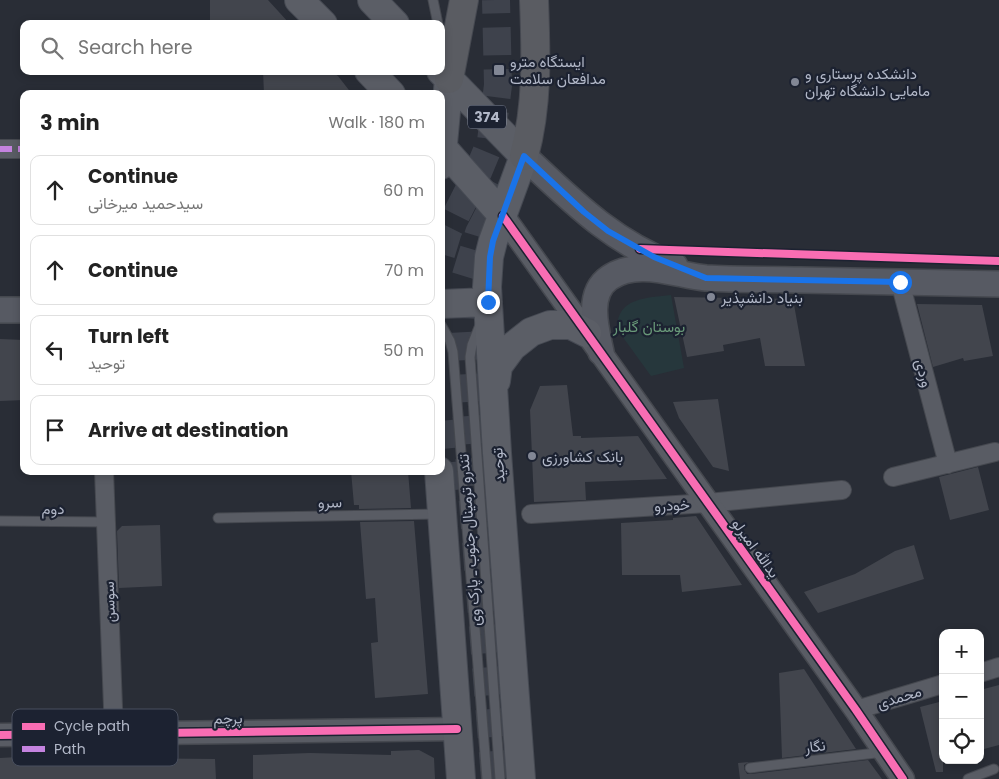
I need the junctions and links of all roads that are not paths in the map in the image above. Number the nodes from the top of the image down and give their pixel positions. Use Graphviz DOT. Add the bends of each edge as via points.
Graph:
graph roads {
  1 [pos="299,0"];
  2 [pos="372,0"];
  3 [pos="433,0"];
  4 [pos="464,0"];
  5 [pos="534,0"];
  6 [pos="319,20"];
  7 [pos="390,20"];
  8 [pos="437,20"];
  9 [pos="445,64"];
  10 [pos="445,68"];
  11 [pos="373,75"];
  12 [pos="444,75"];
  13 [pos="387,90"];
  14 [pos="443,90"];
  15 [pos="0,149"];
  16 [pos="20,149"];
  17 [pos="445,155"];
  18 [pos="524,156"];
  19 [pos="504,216"];
  20 [pos="706,278"];
  21 [pos="900,282"];
  22 [pos="999,284"];
  23 [pos="488,302"];
  24 [pos="445,304"];
  25 [pos="0,310"];
  26 [pos="20,310"];
  27 [pos="445,332"];
  28 [pos="594,343"];
  29 [pos="494,390"];
  30 [pos="995,452"];
  31 [pos="948,464"];
  32 [pos="104,475"];
  33 [pos="439,475"];
  34 [pos="893,477"];
  35 [pos="842,490"];
  36 [pos="708,503"];
  37 [pos="442,514"];
  38 [pos="531,514"];
  39 [pos="218,518"];
  40 [pos="0,522"];
  41 [pos="106,522"];
  42 [pos="999,667"];
  43 [pos="984,672"];
  44 [pos="939,685"];
  45 [pos="113,709"];
  46 [pos="856,710"];
  47 [pos="457,729"];
  48 [pos="178,732"];
  49 [pos="884,752"];
  50 [pos="750,768"];
  51 [pos="994,769"];
  52 [pos="461,779"];
  53 [pos="487,779"];
  54 [pos="500,779"];
  55 [pos="521,779"];
  56 [pos="903,779"];
  57 [pos="968,779"];
  1 -- 6 [label="main road"];
  2 -- 7 [label="main road"];
  3 -- 8 [label="lane"];
  4 -- 9 [label="highway"];
  5 -- 18 [label="highway" via="533,118"];
  10 -- 18 [label="main road, 374"];
  11 -- 13 [label="main road"];
  12 -- 14 [label="main road"];
  15 -- 16 [label="street"];
  17 -- 19 [label="main road"];
  18 -- 19 [label="main road, توحید"];
  18 -- 20 [label="main road" via="608,231 654,257"];
  19 -- 23 [label="main road, توحید" via="490,257"];
  19 -- 28 [label="street, یدالله امیرلو"];
  20 -- 21 [label="main road"];
  20 -- 28 [label="main road" via="647,269 615,274 603,283 597,293"];
  21 -- 22 [label="main road"];
  21 -- 31 [label="street, وردی"];
  23 -- 24 [label="main road"];
  23 -- 29 [label="main road, توحید"];
  23 -- 54 [label="lane, تندرو ترمینال جنوب ـ پارک وی" via="470,357"];
  25 -- 26 [label="main road"];
  27 -- 53 [label="lane" via="453,352"];
  28 -- 29 [label="main road" via="571,325 550,325 531,332 512,347 498,366"];
  28 -- 36 [label="street, یدالله امیرلو"];
  29 -- 55 [label="main road, توحید"];
  30 -- 31 [label="street"];
  31 -- 34 [label="street"];
  32 -- 41 [label="street, سوسن"];
  33 -- 37 [label="main road"];
  35 -- 36 [label="street, خودرو"];
  36 -- 38 [label="street, خودرو"];
  36 -- 46 [label="street, یدالله امیرلو"];
  37 -- 39 [label="lane, سرو"];
  37 -- 47 [label="main road"];
  40 -- 41 [label="lane, دوم"];
  41 -- 45 [label="street, سوسن"];
  42 -- 43 [label="street"];
  44 -- 46 [label="street, محمدی"];
  46 -- 49 [label="street, یدالله امیرلو"];
  47 -- 48 [label="street, پرچم"];
  47 -- 52 [label="main road"];
  49 -- 50 [label="lane, نگار"];
  49 -- 56 [label="street, یدالله امیرلو"];
  51 -- 57 [label="lane"];
}
